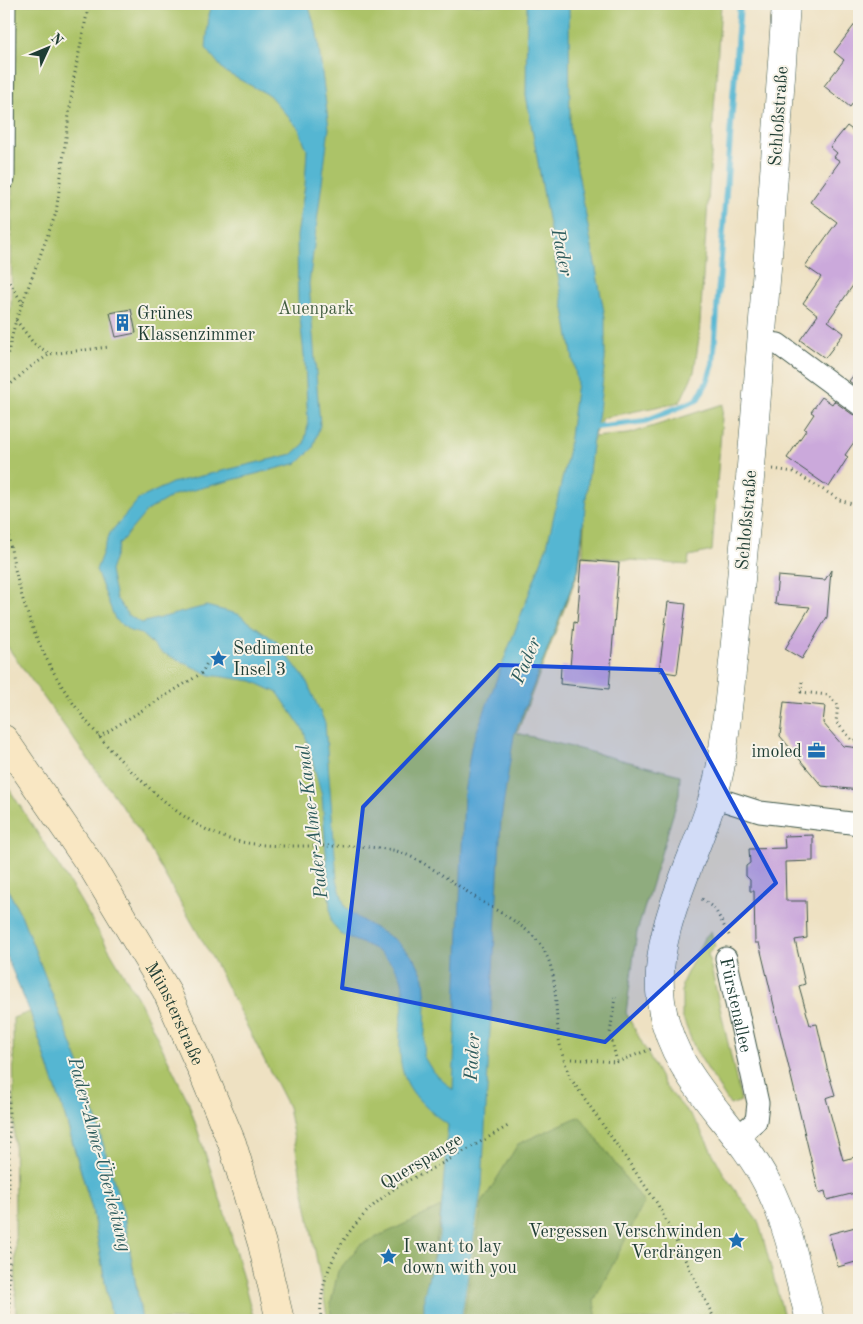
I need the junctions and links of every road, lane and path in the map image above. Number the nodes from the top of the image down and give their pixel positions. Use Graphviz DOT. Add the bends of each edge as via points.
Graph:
graph roads {
  1 [pos="5,4"];
  2 [pos="89,4"];
  3 [pos="786,4"];
  4 [pos="4,179"];
  5 [pos="4,274"];
  6 [pos="24,304"];
  7 [pos="16,320"];
  8 [pos="762,342"];
  9 [pos="109,347"];
  10 [pos="50,354"];
  11 [pos="4,368"];
  12 [pos="4,390"];
  13 [pos="859,404"];
  14 [pos="768,468"];
  15 [pos="4,496"];
  16 [pos="856,505"];
  17 [pos="6,542"];
  18 [pos="208,661"];
  19 [pos="802,682"];
  20 [pos="99,737"];
  21 [pos="4,739"];
  22 [pos="859,741"];
  23 [pos="713,798"];
  24 [pos="859,824"];
  25 [pos="682,884"];
  26 [pos="726,958"];
  27 [pos="615,997"];
  28 [pos="4,1012"];
  29 [pos="670,1033"];
  30 [pos="572,1059"];
  31 [pos="617,1062"];
  32 [pos="508,1126"];
  33 [pos="737,1137"];
  34 [pos="9,1320"];
  35 [pos="280,1320"];
  36 [pos="321,1320"];
  37 [pos="715,1320"];
  38 [pos="810,1320"];
  1 -- 4 [label="street"];
  2 -- 6 [label="path" via="74,78 56,213"];
  3 -- 8 [label="street, Schloßstraße"];
  5 -- 6 [label="path"];
  6 -- 7 [label="path"];
  7 -- 10 [label="path" via="34,344"];
  7 -- 11 [label="path"];
  8 -- 13 [label="street" via="778,344"];
  8 -- 23 [label="street, Schloßstraße" via="732,676 722,760"];
  9 -- 10 [label="path"];
  10 -- 12 [label="path" via="28,368"];
  14 -- 16 [label="path" via="794,472 840,500"];
  15 -- 17 [label="path"];
  17 -- 20 [label="path" via="32,627 46,660 63,690"];
  18 -- 20 [label="path" via="202,673"];
  19 -- 22 [label="path" via="801,692 828,695 838,705 836,722 852,740"];
  20 -- 37 [label="path" via="163,800 208,830 239,841 271,846 321,845 394,850 452,883 535,938 546,953 555,980 562,1056 571,1079 657,1203"];
  21 -- 35 [label="main road, Münsterstraße" via="94,870 166,990 232,1143 262,1244"];
  23 -- 24 [label="street" via="751,810"];
  23 -- 25 [label="street, Schloßstraße"];
  25 -- 26 [label="path, Fürstenallee" via="715,909 733,944"];
  25 -- 29 [label="street, Schloßstraße" via="660,962 661,1006"];
  26 -- 33 [label="street, Fürstenallee" via="758,1103 756,1121"];
  27 -- 31 [label="path" via="610,1034"];
  28 -- 34 [label="path" via="9,1059"];
  29 -- 31 [label="path"];
  29 -- 33 [label="street" via="689,1076"];
  30 -- 31 [label="path"];
  32 -- 36 [label="path, Querspange" via="394,1189 365,1215 342,1242 328,1267"];
  33 -- 38 [label="street" via="755,1162 780,1212"];
}
